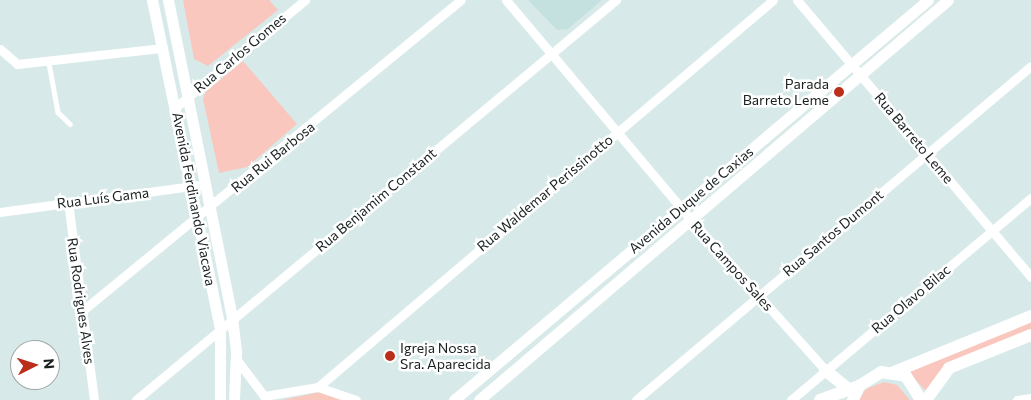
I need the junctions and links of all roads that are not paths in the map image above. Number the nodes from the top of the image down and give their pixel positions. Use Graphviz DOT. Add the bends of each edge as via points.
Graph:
graph roads {
  1 [pos="152,0"];
  2 [pos="168,0"];
  3 [pos="305,0"];
  4 [pos="461,0"];
  5 [pos="506,0"];
  6 [pos="616,0"];
  7 [pos="772,0"];
  8 [pos="797,0"];
  9 [pos="928,0"];
  10 [pos="948,0"];
  11 [pos="0,48"];
  12 [pos="163,48"];
  13 [pos="551,54"];
  14 [pos="49,63"];
  15 [pos="852,64"];
  16 [pos="1031,66"];
  17 [pos="860,74"];
  18 [pos="189,96"];
  19 [pos="176,107"];
  20 [pos="70,124"];
  21 [pos="616,132"];
  22 [pos="927,153"];
  23 [pos="206,184"];
  24 [pos="192,186"];
  25 [pos="1031,198"];
  26 [pos="68,202"];
  27 [pos="210,208"];
  28 [pos="681,208"];
  29 [pos="0,212"];
  30 [pos="198,218"];
  31 [pos="692,222"];
  32 [pos="992,231"];
  33 [pos="1031,278"];
  34 [pos="758,296"];
  35 [pos="82,311"];
  36 [pos="1031,316"];
  37 [pos="232,318"];
  38 [pos="220,328"];
  39 [pos="1031,335"];
  40 [pos="236,360"];
  41 [pos="825,370"];
  42 [pos="894,372"];
  43 [pos="318,387"];
  44 [pos="854,392"];
  45 [pos="262,398"];
  46 [pos="1031,398"];
  47 [pos="94,400"];
  48 [pos="136,400"];
  49 [pos="220,400"];
  50 [pos="234,400"];
  51 [pos="356,400"];
  52 [pos="454,400"];
  53 [pos="479,400"];
  54 [pos="636,400"];
  55 [pos="791,400"];
  56 [pos="820,400"];
  57 [pos="921,400"];
  58 [pos="926,400"];
  59 [pos="1016,400"];
  1 -- 12 [label="street, Avenida Ferdinando Viacava"];
  2 -- 18 [label="street, Avenida Ferdinando Viacava"];
  3 -- 18 [label="street, Rua Carlos Gomes"];
  4 -- 27 [label="street, Rua Rui Barbosa"];
  5 -- 13 [label="street, Rua Campos Sales"];
  6 -- 13 [label="street, Rua Benjamim Constant"];
  7 -- 21 [label="street, Rua Waldemar Perissinotto"];
  8 -- 15 [label="street, Rua Barreto Leme"];
  9 -- 15 [label="street, Avenida Duque de Caxias"];
  10 -- 17 [label="street, Avenida Duque de Caxias"];
  11 -- 14 [label="street" via="17,64"];
  12 -- 14 [label="street"];
  12 -- 19 [label="street, Avenida Ferdinando Viacava"];
  13 -- 21 [label="street, Rua Campos Sales"];
  13 -- 37 [label="street, Rua Benjamim Constant"];
  14 -- 20 [label="lane" via="58,112"];
  15 -- 17 [label="street, Rua Barreto Leme"];
  15 -- 28 [label="street, Avenida Duque de Caxias"];
  16 -- 22 [label="street, Rua Santos Dumont"];
  17 -- 22 [label="street, Rua Barreto Leme"];
  17 -- 31 [label="street, Avenida Duque de Caxias"];
  18 -- 19 [label="street, Rua Carlos Gomes"];
  18 -- 23 [label="street, Avenida Ferdinando Viacava"];
  19 -- 24 [label="street, Avenida Ferdinando Viacava"];
  21 -- 28 [label="street, Rua Campos Sales"];
  21 -- 43 [label="street, Rua Waldemar Perissinotto"];
  22 -- 32 [label="street, Rua Barreto Leme"];
  22 -- 34 [label="street, Rua Santos Dumont"];
  23 -- 24 [label="street, Rua Luís Gama"];
  23 -- 27 [label="street, Avenida Ferdinando Viacava"];
  24 -- 26 [label="street, Rua Luís Gama"];
  24 -- 30 [label="street, Avenida Ferdinando Viacava"];
  25 -- 32 [label="street, Rua Olavo Bilac"];
  26 -- 29 [label="street, Rua Luís Gama"];
  26 -- 35 [label="street, Rua Rodrigues Alves"];
  27 -- 30 [label="street, Rua Rui Barbosa"];
  27 -- 37 [label="street, Avenida Ferdinando Viacava"];
  28 -- 31 [label="street, Rua Campos Sales"];
  28 -- 52 [label="street, Avenida Duque de Caxias"];
  30 -- 35 [label="street, Rua Rui Barbosa"];
  30 -- 38 [label="street, Avenida Ferdinando Viacava"];
  31 -- 34 [label="street, Rua Campos Sales"];
  31 -- 53 [label="street, Avenida Duque de Caxias"];
  32 -- 33 [label="street, Rua Barreto Leme"];
  32 -- 41 [label="street, Rua Olavo Bilac"];
  34 -- 41 [label="street, Rua Campos Sales"];
  34 -- 54 [label="street, Rua Santos Dumont"];
  35 -- 47 [label="street, Rua Rodrigues Alves"];
  36 -- 42 [label="main road"];
  37 -- 38 [label="street, Rua Benjamim Constant"];
  37 -- 40 [label="street, Avenida Ferdinando Viacava"];
  38 -- 48 [label="street, Rua Benjamim Constant"];
  38 -- 49 [label="street, Avenida Ferdinando Viacava"];
  39 -- 58 [label="main road" via="949,368"];
  40 -- 45 [label="street"];
  40 -- 50 [label="street, Avenida Ferdinando Viacava"];
  41 -- 44 [label="main road"];
  41 -- 55 [label="street, Rua Olavo Bilac"];
  42 -- 44 [label="main road" via="875,374"];
  42 -- 57 [label="main road" via="915,385"];
  43 -- 45 [label="street"];
  43 -- 51 [label="street"];
  44 -- 56 [label="main road"];
  46 -- 59 [label="street"];
}
